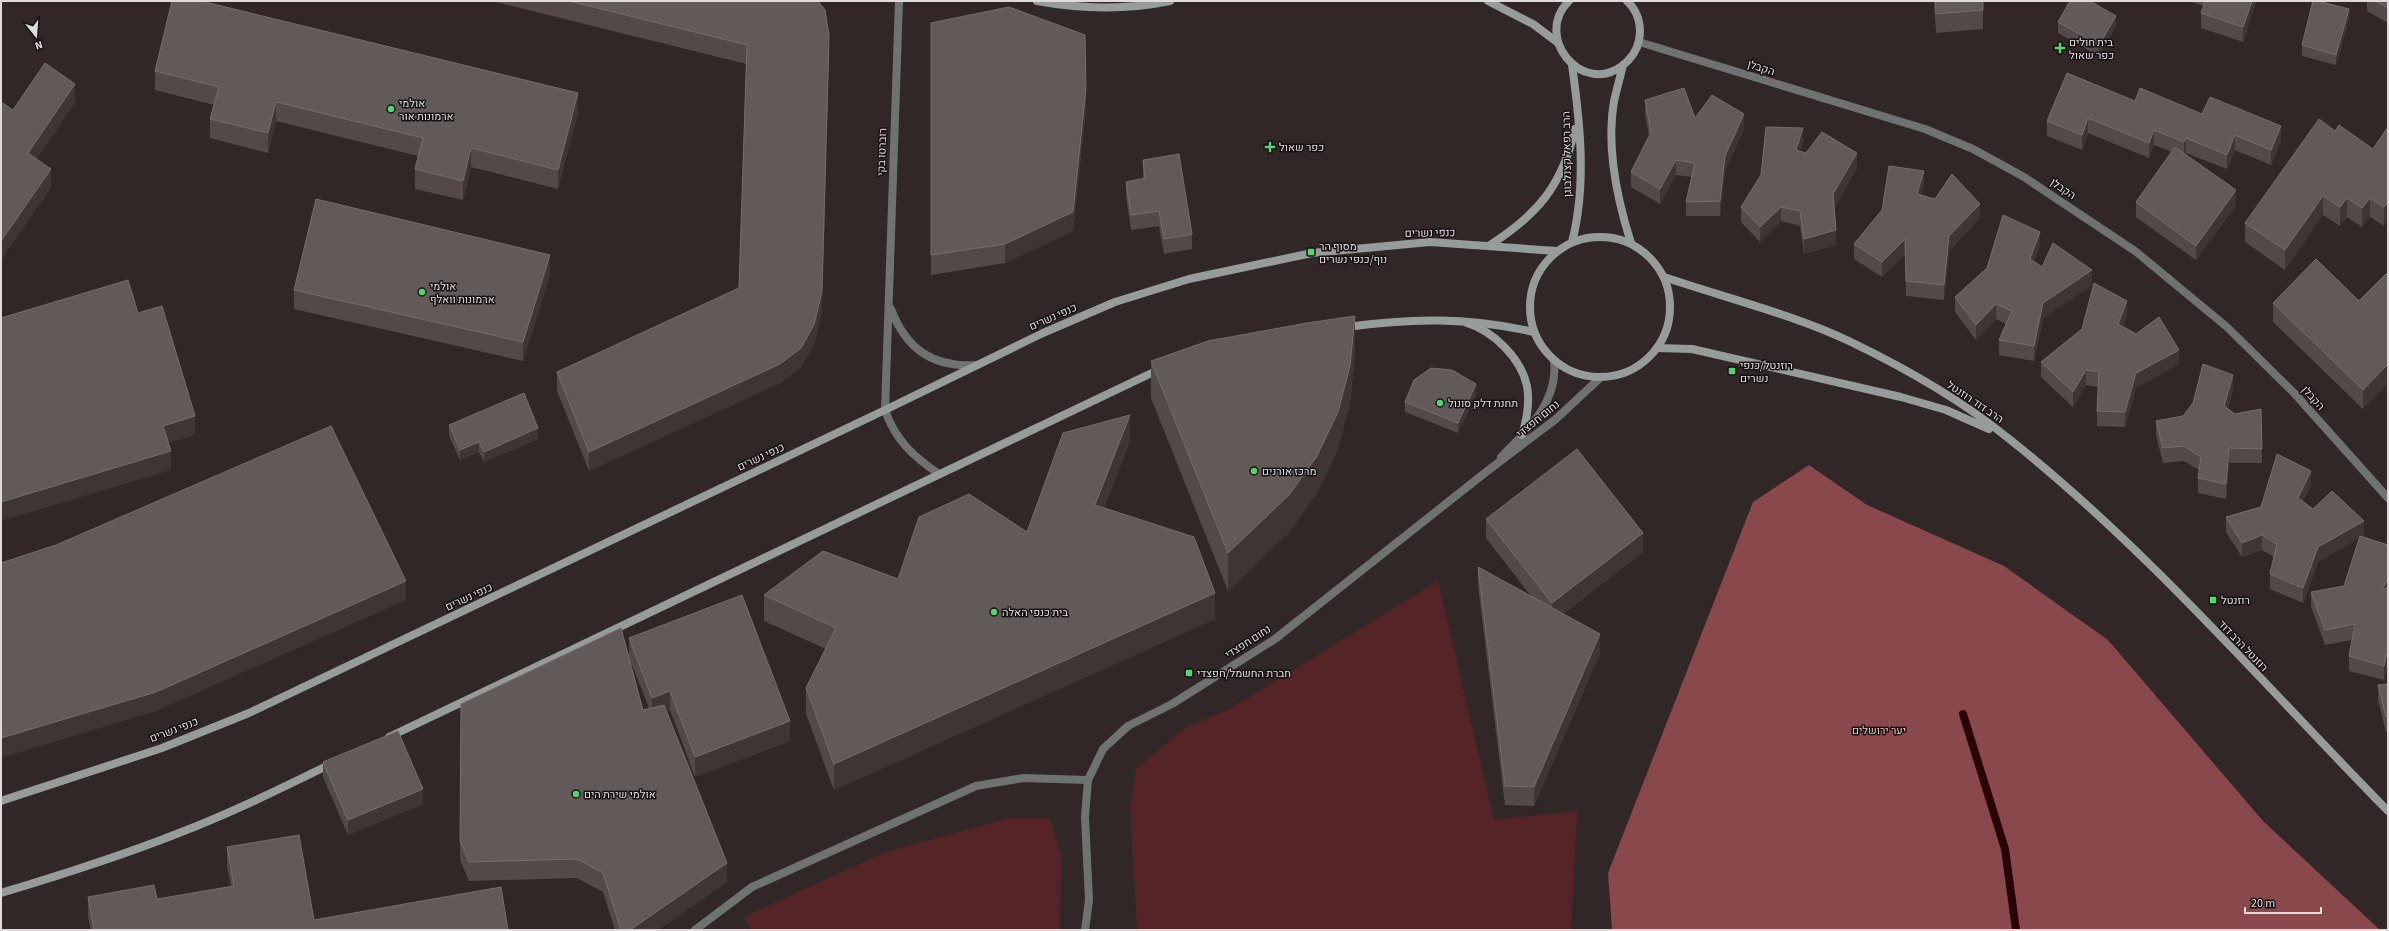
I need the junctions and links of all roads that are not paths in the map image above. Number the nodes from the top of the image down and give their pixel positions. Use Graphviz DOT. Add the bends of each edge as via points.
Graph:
graph roads {
  1 [pos="899,1"];
  2 [pos="1037,1"];
  3 [pos="1170,1"];
  4 [pos="1488,1"];
  5 [pos="1569,1"];
  6 [pos="1627,1"];
  7 [pos="1557,42"];
  8 [pos="1639,42"];
  9 [pos="1572,65"];
  10 [pos="1623,65"];
  11 [pos="1578,120"];
  12 [pos="1572,242"];
  13 [pos="1631,244"];
  14 [pos="1490,245"];
  15 [pos="1557,251"];
  16 [pos="1664,277"];
  17 [pos="889,304"];
  18 [pos="1455,319"];
  19 [pos="1336,328"];
  20 [pos="1534,332"];
  21 [pos="1657,348"];
  22 [pos="1554,361"];
  23 [pos="978,365"];
  24 [pos="1170,365"];
  25 [pos="1601,377"];
  26 [pos="885,410"];
  27 [pos="1522,435"];
  28 [pos="2006,436"];
  29 [pos="1486,472"];
  30 [pos="939,474"];
  31 [pos="2388,498"];
  32 [pos="379,742"];
  33 [pos="343,759"];
  34 [pos="1088,780"];
  35 [pos="1,801"];
  36 [pos="2388,811"];
  37 [pos="1,893"];
  38 [pos="695,930"];
  39 [pos="1085,930"];
  1 -- 17 [label="street, רוברטו בקי"];
  2 -- 3 [label="street" via="1063,6 1102,8"];
  4 -- 7 [label="street" via="1533,24"];
  5 -- 7 [label="street" via="1562,9 1557,22"];
  6 -- 8 [label="street" via="1639,21"];
  7 -- 9 [label="street" via="1562,55"];
  8 -- 10 [label="street" via="1633,55"];
  8 -- 31 [label="street, הקבלן" via="1925,129 1973,149 2024,177 2135,251 2228,328 2294,393"];
  9 -- 10 [label="street" via="1598,74"];
  9 -- 11 [label="street, הרב רפאל קצנלבוגן"];
  10 -- 13 [label="street" via="1614,100 1613,141 1618,194"];
  11 -- 12 [label="street, הרב רפאל קצנלבוגן" via="1579,191"];
  11 -- 14 [label="street" via="1564,167 1555,185 1523,220"];
  12 -- 13 [label="street" via="1593,236 1606,236"];
  12 -- 15 [label="street"];
  13 -- 16 [label="street" via="1650,258"];
  14 -- 15 [label="street, כנפי נשרים"];
  14 -- 23 [label="street, כנפי נשרים" via="1430,242 1362,247 1312,253 1188,279 1115,302"];
  15 -- 20 [label="street" via="1542,266 1531,290 1529,316"];
  16 -- 21 [label="street" via="1669,292 1670,310 1666,330"];
  16 -- 28 [label="street, הרב דוד רוזנטל" via="1849,341 1942,392"];
  17 -- 23 [label="street, רוברטו בקי" via="905,337 923,353 948,364"];
  17 -- 26 [label="street, רוברטו בקי"];
  18 -- 19 [label="street" via="1415,320"];
  18 -- 20 [label="street" via="1495,323"];
  18 -- 27 [label="street" via="1472,324 1494,338 1519,366 1527,386 1528,404"];
  20 -- 22 [label="street" via="1542,348"];
  21 -- 25 [label="street" via="1634,368"];
  21 -- 28 [label="street, הרב דוד רוזנטל" via="1692,349 1901,397 1946,410"];
  22 -- 25 [label="street" via="1577,374"];
  22 -- 27 [label="street, נחום חפצדי" via="1554,380 1548,400"];
  23 -- 26 [label="street, כנפי נשרים"];
  24 -- 30 [label="street"];
  25 -- 29 [label="street, נחום חפצדי" via="1556,419"];
  26 -- 30 [label="street, רוברטו בקי" via="890,425 905,448"];
  26 -- 35 [label="street, כנפי נשרים" via="249,713 162,748"];
  27 -- 29 [label="street, נחום חפצדי"];
  28 -- 36 [label="street, רוזנטל הרב דוד" via="2152,566"];
  29 -- 34 [label="street, נחום חפצדי" via="1275,639 1172,704 1128,726 1103,750"];
  30 -- 32 [label="street"];
  33 -- 37 [label="street" via="178,834"];
  34 -- 38 [label="street" via="1023,778 976,786 752,887"];
  34 -- 39 [label="street, נחום חפצדי" via="1086,817 1089,900"];
}
